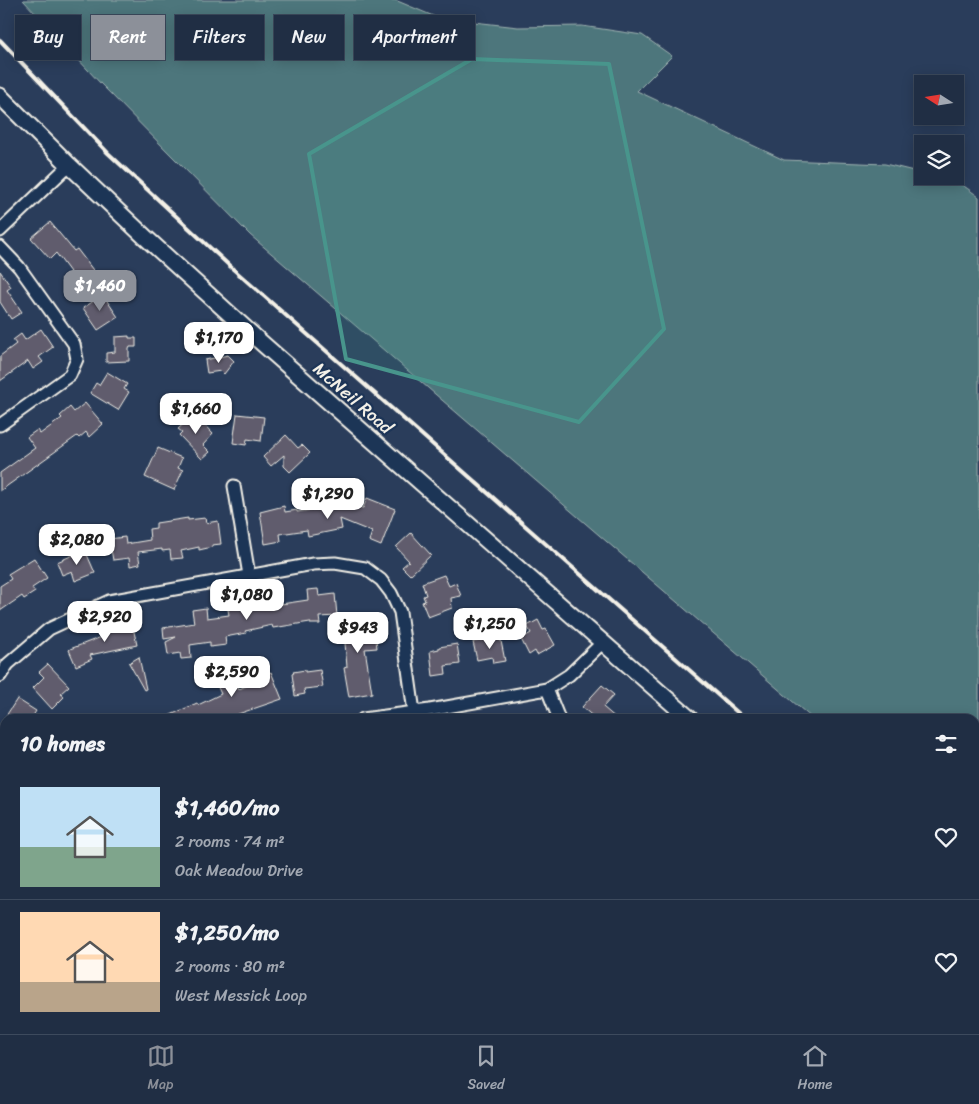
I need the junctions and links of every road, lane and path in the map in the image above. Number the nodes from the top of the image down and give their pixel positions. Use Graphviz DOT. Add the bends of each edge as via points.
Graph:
graph roads {
  1 [pos="0,96"];
  2 [pos="69,165"];
  3 [pos="0,231"];
  4 [pos="0,247"];
  5 [pos="0,426"];
  6 [pos="234,486"];
  7 [pos="249,575"];
  8 [pos="603,642"];
  9 [pos="0,676"];
  10 [pos="547,689"];
  11 [pos="414,712"];
  12 [pos="399,714"];
  13 [pos="431,714"];
  14 [pos="556,714"];
  15 [pos="684,714"];
  1 -- 2 [label="main road, McNeil Road"];
  2 -- 3 [label="street"];
  2 -- 8 [label="main road, McNeil Road" via="255,337"];
  4 -- 5 [label="street" via="19,267 74,344 77,359 70,375"];
  6 -- 7 [label="street"];
  7 -- 9 [label="street" via="109,600 49,629 8,664"];
  7 -- 11 [label="street" via="328,563 365,568 381,580 400,612"];
  8 -- 10 [label="street" via="569,675"];
  8 -- 15 [label="main road, McNeil Road"];
  10 -- 13 [label="street"];
  10 -- 14 [label="street"];
  11 -- 12 [label="street"];
  11 -- 13 [label="street"];
}
